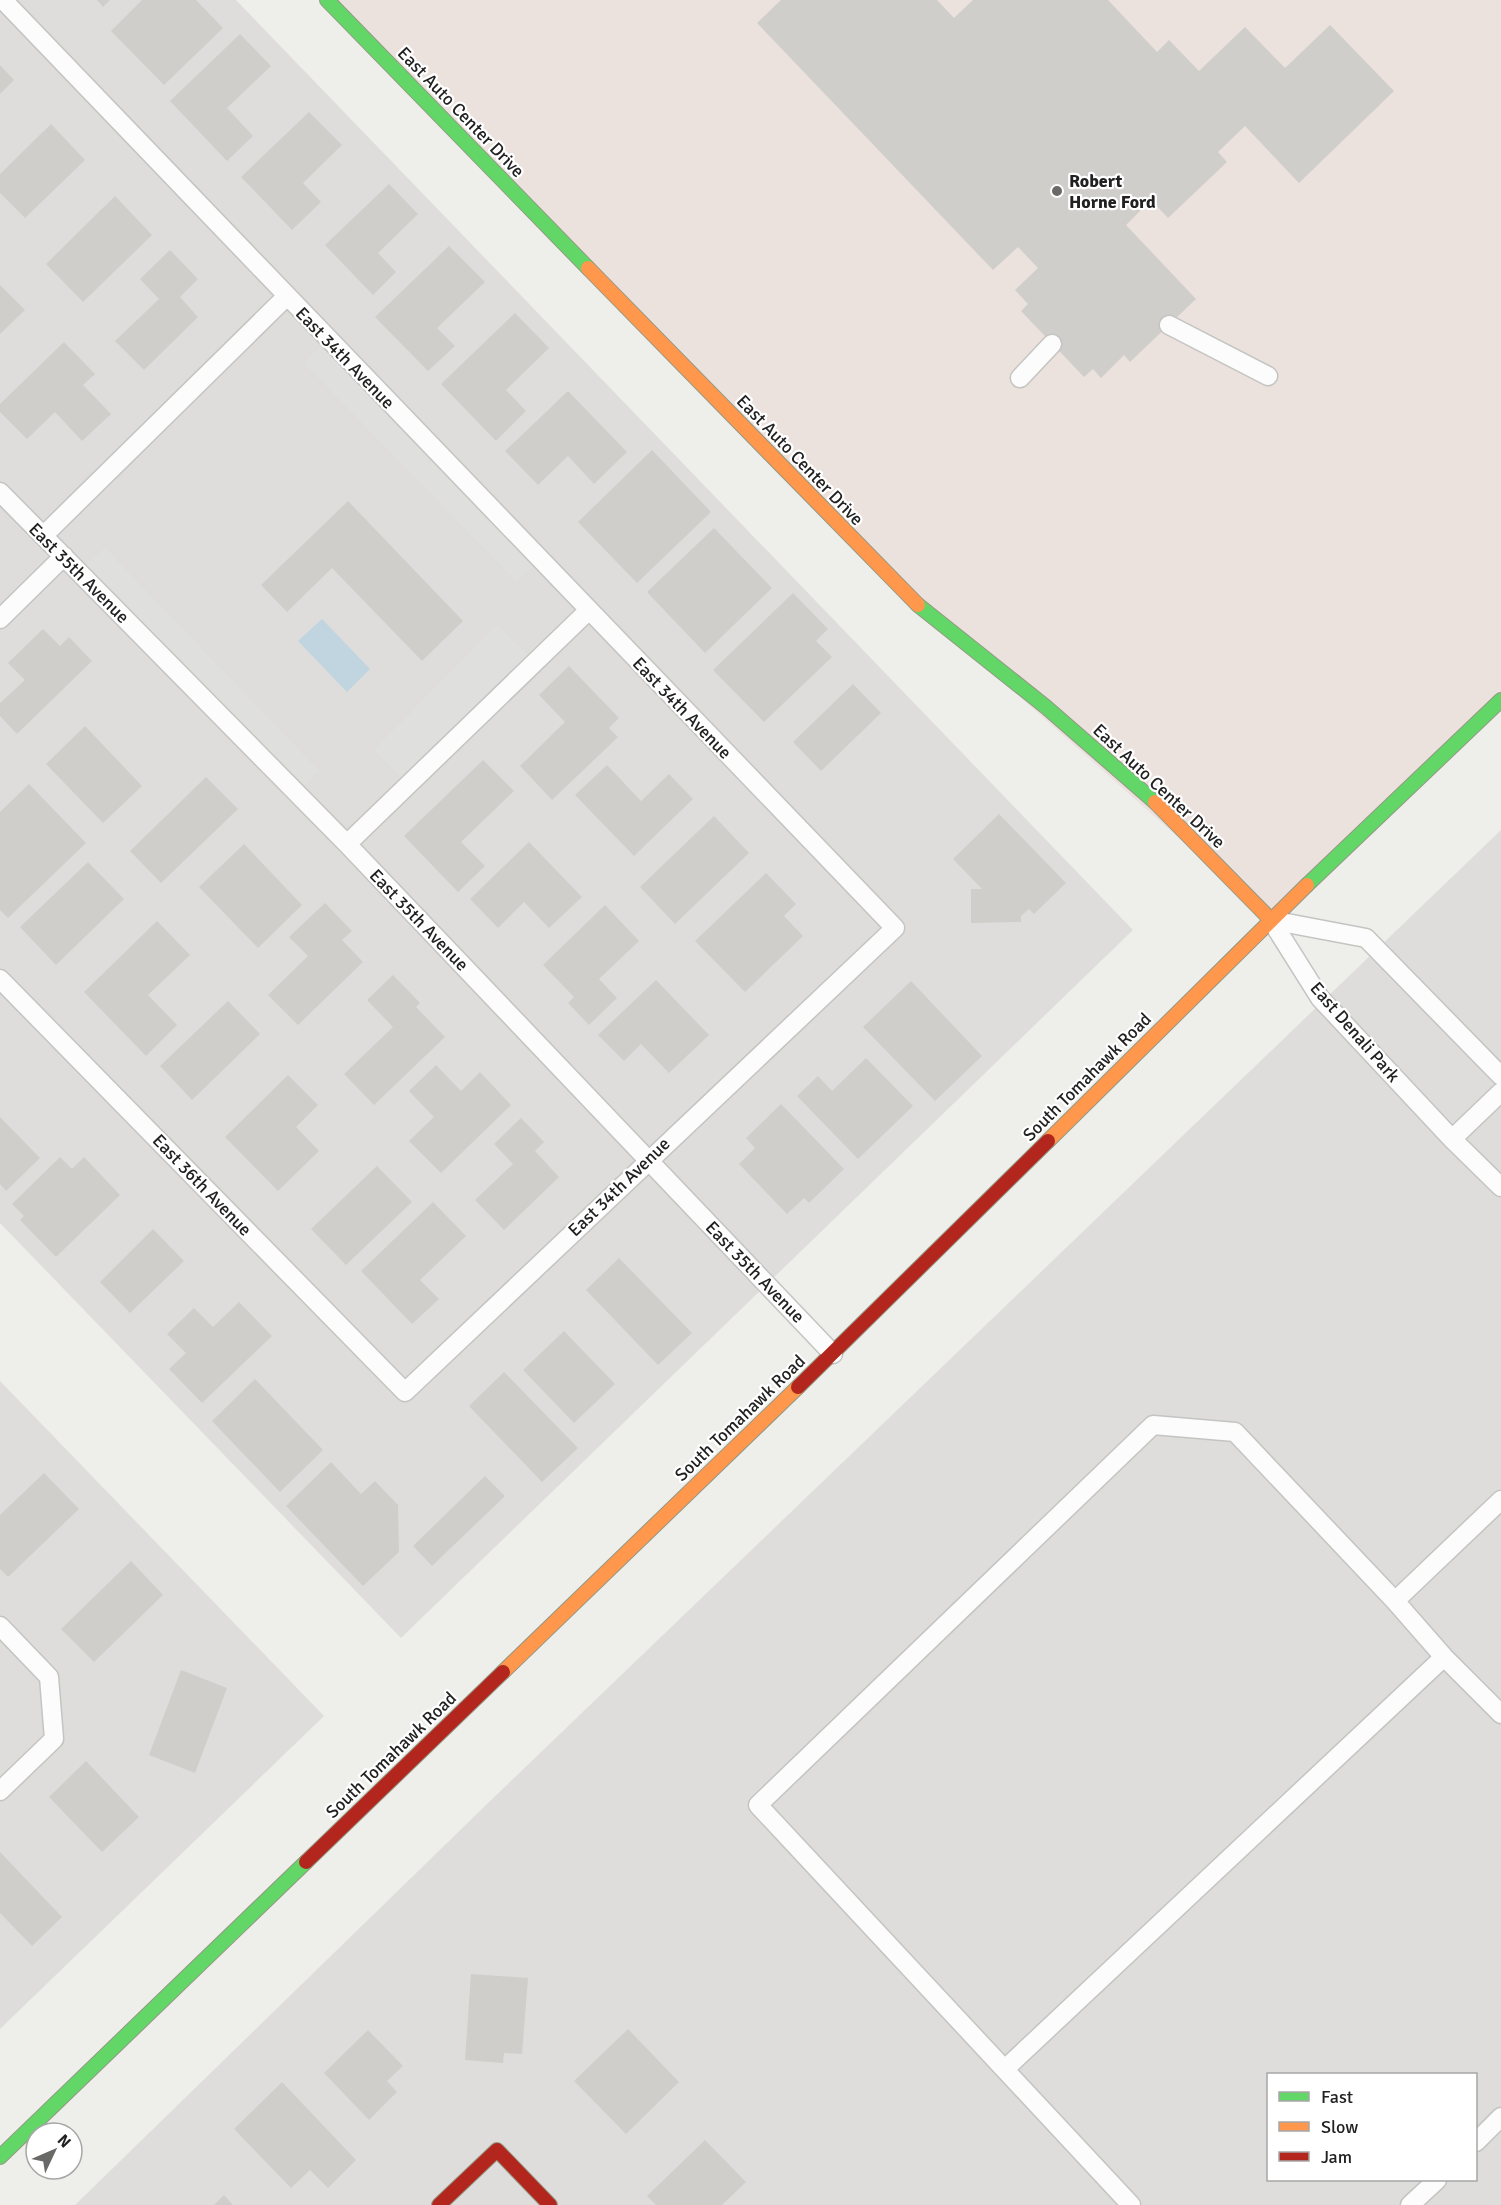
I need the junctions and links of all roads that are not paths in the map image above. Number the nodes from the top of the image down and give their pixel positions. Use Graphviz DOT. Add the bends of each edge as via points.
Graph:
graph roads {
  1 [pos="3,0"];
  2 [pos="327,0"];
  3 [pos="286,297"];
  4 [pos="1169,325"];
  5 [pos="1052,344"];
  6 [pos="1268,376"];
  7 [pos="1020,378"];
  8 [pos="0,492"];
  9 [pos="43,536"];
  10 [pos="64,556"];
  11 [pos="588,610"];
  12 [pos="0,619"];
  13 [pos="1501,700"];
  14 [pos="347,844"];
  15 [pos="1271,920"];
  16 [pos="0,979"];
  17 [pos="1501,1076"];
  18 [pos="1501,1092"];
  19 [pos="1452,1139"];
  20 [pos="648,1160"];
  21 [pos="1501,1187"];
  22 [pos="833,1354"];
  23 [pos="405,1392"];
  24 [pos="1501,1500"];
  25 [pos="1395,1601"];
  26 [pos="0,1626"];
  27 [pos="1444,1658"];
  28 [pos="1501,1714"];
  29 [pos="0,1791"];
  30 [pos="1006,2068"];
  31 [pos="1501,2117"];
  32 [pos="1477,2141"];
  33 [pos="0,2157"];
  34 [pos="1436,2181"];
  35 [pos="439,2205"];
  36 [pos="550,2205"];
  37 [pos="1131,2205"];
  38 [pos="1410,2205"];
  1 -- 3 [label="lane, East 34th Avenue"];
  2 -- 15 [label="main road, East Auto Center Drive" via="910,599 1046,707 1166,812"];
  3 -- 9 [label="lane"];
  3 -- 11 [label="lane, East 34th Avenue"];
  4 -- 6 [label="lane"];
  5 -- 7 [label="lane"];
  8 -- 9 [label="lane, East 35th Avenue"];
  9 -- 10 [label="lane, East 35th Avenue"];
  10 -- 12 [label="lane"];
  10 -- 14 [label="lane, East 35th Avenue"];
  11 -- 14 [label="lane"];
  11 -- 20 [label="lane, East 34th Avenue" via="895,928"];
  13 -- 15 [label="main road, South Tomahawk Road"];
  14 -- 20 [label="lane, East 35th Avenue"];
  15 -- 17 [label="lane" via="1365,938"];
  15 -- 19 [label="lane, East Denali Park" via="1320,998"];
  15 -- 22 [label="main road, South Tomahawk Road"];
  16 -- 23 [label="lane, East 36th Avenue"];
  18 -- 19 [label="lane"];
  19 -- 21 [label="lane, East Denali Park"];
  20 -- 22 [label="lane, East 35th Avenue"];
  20 -- 23 [label="lane, East 34th Avenue"];
  22 -- 33 [label="main road, South Tomahawk Road"];
  24 -- 25 [label="lane"];
  25 -- 27 [label="lane"];
  25 -- 30 [label="lane" via="1235,1432 1153,1425 758,1805"];
  26 -- 29 [label="lane" via="49,1677 54,1739"];
  27 -- 28 [label="lane"];
  27 -- 30 [label="lane"];
  30 -- 37 [label="lane"];
  31 -- 32 [label="lane"];
  34 -- 38 [label="lane"];
  35 -- 36 [label="main road" via="497,2150"];
}
